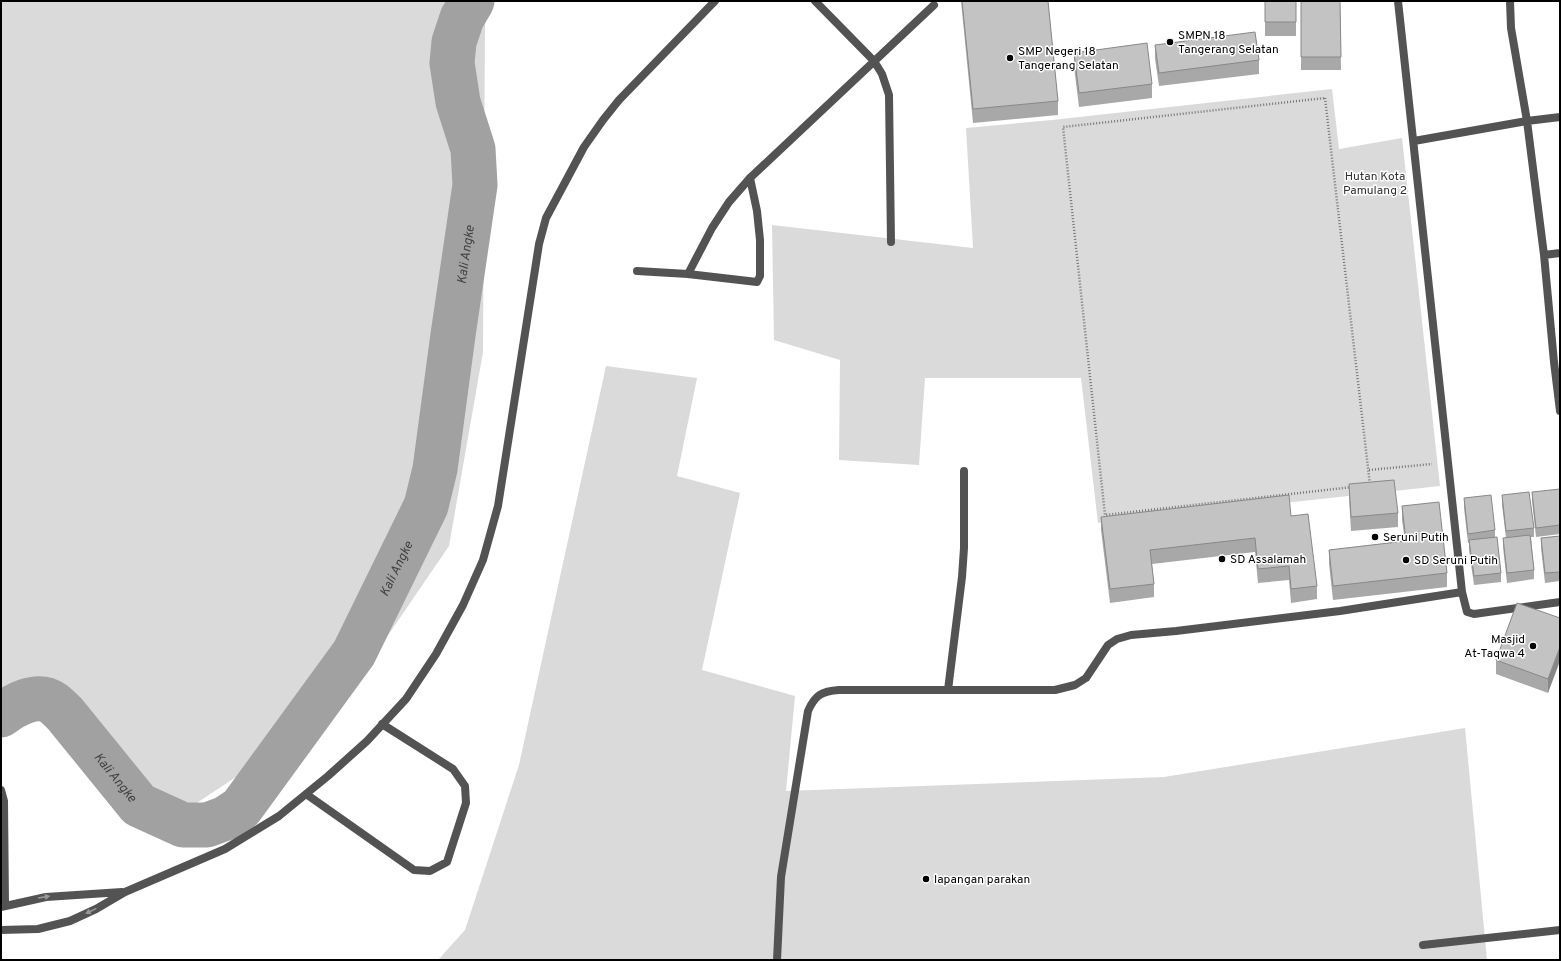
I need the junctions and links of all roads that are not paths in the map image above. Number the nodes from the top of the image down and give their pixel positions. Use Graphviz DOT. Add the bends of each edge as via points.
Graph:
graph roads {
  1 [pos="715,1"];
  2 [pos="815,1"];
  3 [pos="1398,1"];
  4 [pos="1510,1"];
  5 [pos="934,5"];
  6 [pos="874,61"];
  7 [pos="1560,116"];
  8 [pos="1527,121"];
  9 [pos="1414,141"];
  10 [pos="750,178"];
  11 [pos="891,242"];
  12 [pos="1560,253"];
  13 [pos="1544,255"];
  14 [pos="637,271"];
  15 [pos="688,274"];
  16 [pos="1557,361"];
  17 [pos="1560,412"];
  18 [pos="964,471"];
  19 [pos="1462,592"];
  20 [pos="1560,602"];
  21 [pos="948,690"];
  22 [pos="382,724"];
  23 [pos="1,790"];
  24 [pos="306,794"];
  25 [pos="125,892"];
  26 [pos="3,906"];
  27 [pos="1,930"];
  28 [pos="1560,930"];
  29 [pos="1423,945"];
  30 [pos="777,960"];
  1 -- 22 [label="street" via="611,110 584,147 546,218 539,244 498,506 483,560 463,605 436,654 406,699"];
  2 -- 6 [label="street"];
  3 -- 9 [label="street"];
  4 -- 8 [label="street" via="1511,28"];
  5 -- 6 [label="street"];
  6 -- 10 [label="street"];
  6 -- 11 [label="street" via="882,74 889,95"];
  7 -- 8 [label="street"];
  8 -- 9 [label="street"];
  8 -- 13 [label="street"];
  9 -- 19 [label="street"];
  10 -- 15 [label="street" via="729,202 712,228"];
  10 -- 15 [label="street" via="758,211 760,279 754,282"];
  12 -- 13 [label="street"];
  13 -- 16 [label="street"];
  14 -- 15 [label="street"];
  16 -- 17 [label="street"];
  18 -- 21 [label="street" via="963,570"];
  19 -- 20 [label="street" via="1467,612 1472,614"];
  19 -- 21 [label="street" via="1340,611 1117,639 1108,645 1086,678 1075,685 1056,690"];
  21 -- 30 [label="street" via="828,691 812,702 808,711 781,877"];
  22 -- 24 [label="street" via="367,741"];
  22 -- 24 [label="street" via="453,769 465,786 466,803 447,862 430,871 414,870"];
  23 -- 26 [label="street" via="4,801"];
  24 -- 25 [label="street" via="279,816 225,849"];
  26 -- 25 [label="street, one-way" via="46,896"];
  25 -- 27 [label="street, one-way" via="70,921 38,929"];
  28 -- 29 [label="street"];
}
